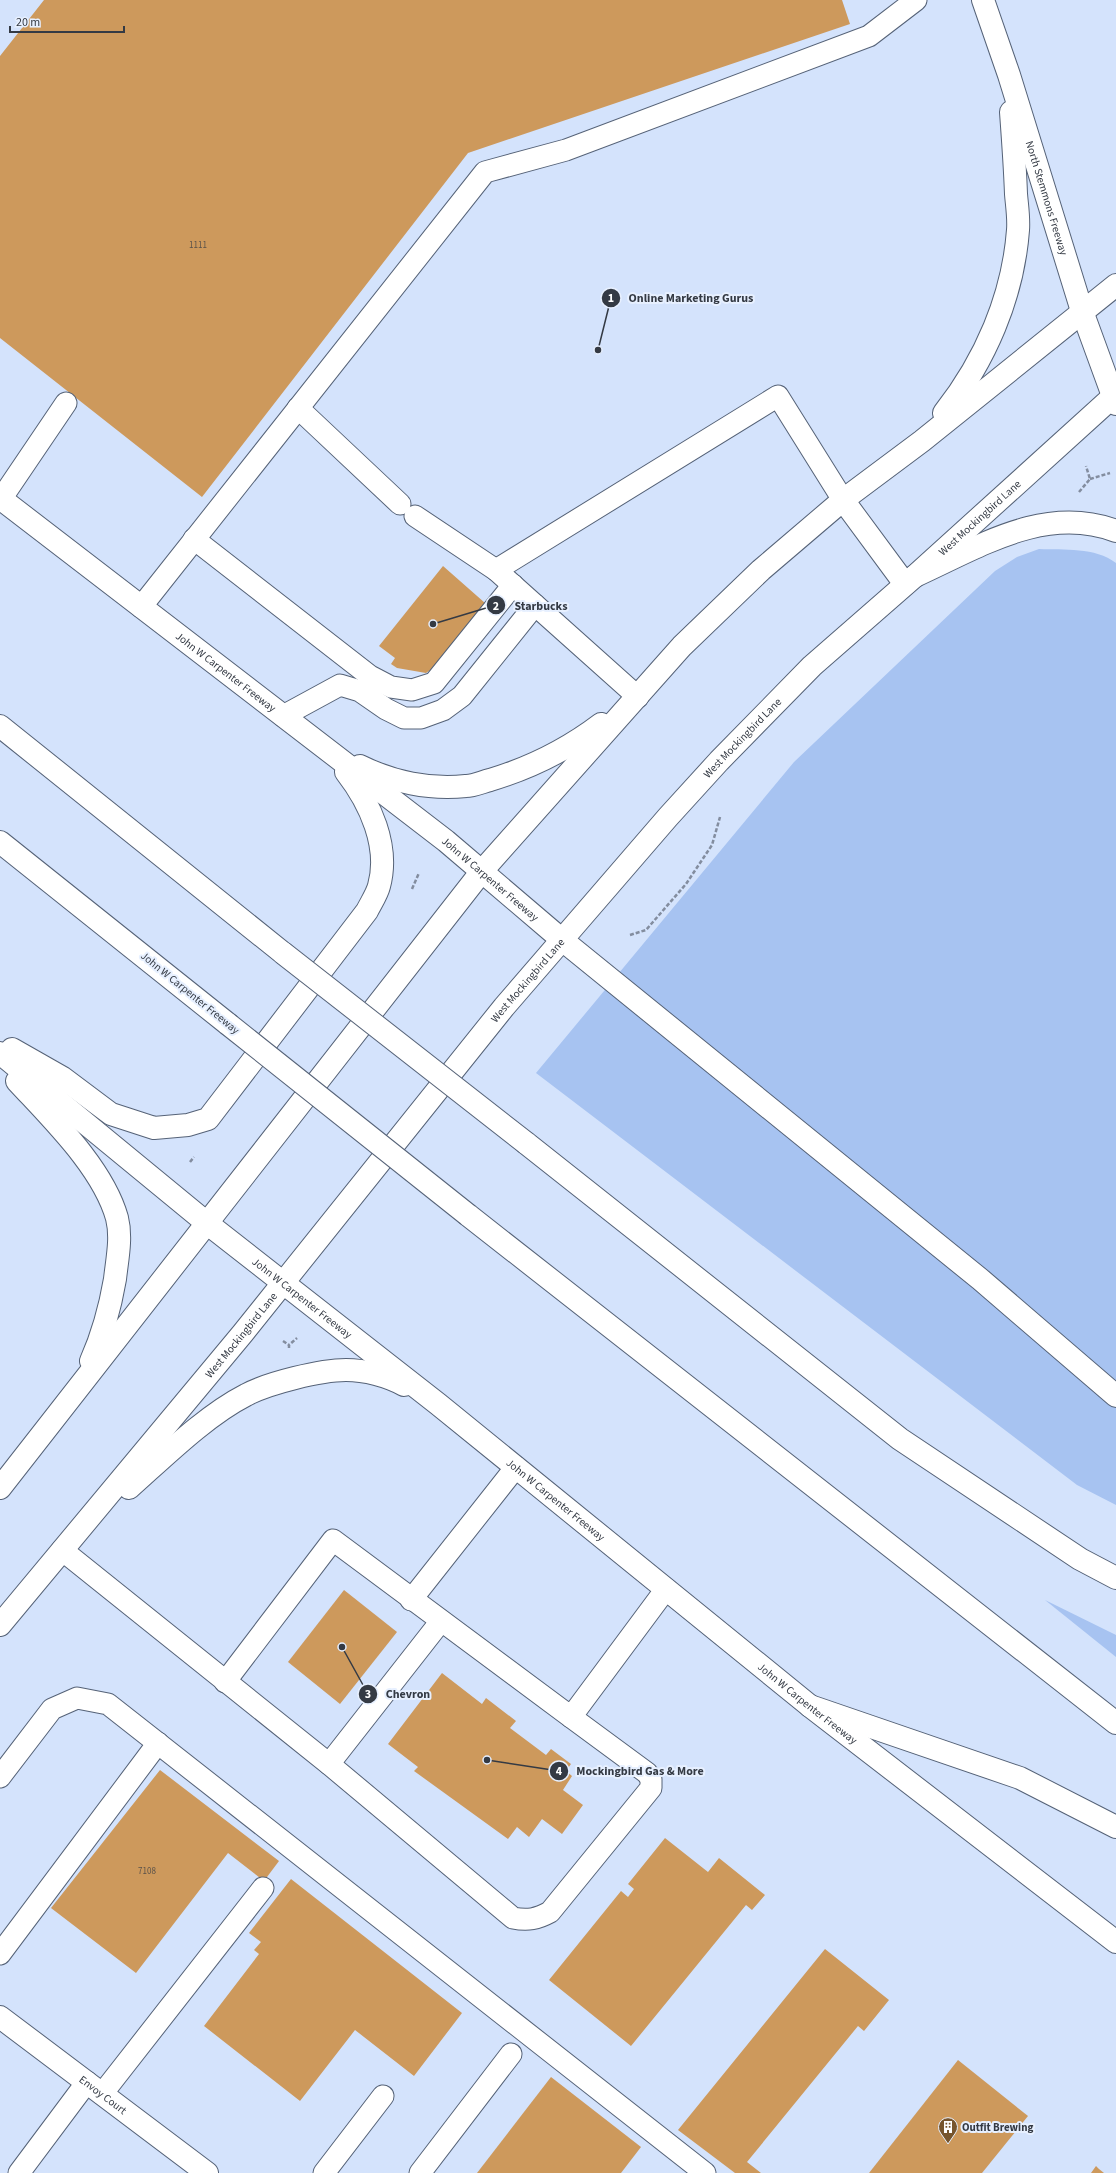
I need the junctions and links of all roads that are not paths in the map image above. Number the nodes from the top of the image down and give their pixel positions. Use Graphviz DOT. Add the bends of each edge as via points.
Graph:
graph roads {
  1 [pos="916,0"];
  2 [pos="983,0"];
  3 [pos="1009,75"];
  4 [pos="1116,285"];
  5 [pos="1082,311"];
  6 [pos="1115,398"];
  7 [pos="66,403"];
  8 [pos="298,408"];
  9 [pos="922,441"];
  10 [pos="1,498"];
  11 [pos="843,500"];
  12 [pos="1116,530"];
  13 [pos="194,539"];
  14 [pos="496,570"];
  15 [pos="910,580"];
  16 [pos="513,585"];
  17 [pos="535,605"];
  18 [pos="141,607"];
  19 [pos="638,697"];
  20 [pos="283,716"];
  21 [pos="0,726"];
  22 [pos="331,753"];
  23 [pos="0,842"];
  24 [pos="482,871"];
  25 [pos="561,939"];
  26 [pos="0,1043"];
  27 [pos="0,1053"];
  28 [pos="0,1063"];
  29 [pos="208,1224"];
  30 [pos="284,1283"];
  31 [pos="75,1393"];
  32 [pos="1116,1396"];
  33 [pos="438,1404"];
  34 [pos="516,1467"];
  35 [pos="0,1488"];
  36 [pos="82,1529"];
  37 [pos="62,1550"];
  38 [pos="1116,1578"];
  39 [pos="666,1589"];
  40 [pos="411,1600"];
  41 [pos="441,1621"];
  42 [pos="0,1625"];
  43 [pos="225,1682"];
  44 [pos="810,1706"];
  45 [pos="571,1717"];
  46 [pos="1116,1722"];
  47 [pos="158,1743"];
  48 [pos="329,1764"];
  49 [pos="0,1777"];
  50 [pos="1116,1828"];
  51 [pos="263,1888"];
  52 [pos="1116,1942"];
  53 [pos="0,1954"];
  54 [pos="0,2016"];
  55 [pos="511,2054"];
  56 [pos="95,2088"];
  57 [pos="383,2096"];
  58 [pos="19,2173"];
  59 [pos="207,2173"];
  60 [pos="324,2173"];
  61 [pos="420,2173"];
  62 [pos="704,2173"];
  1 -- 8 [label="lane" via="869,36 566,150 485,172"];
  2 -- 3 [label="main road, North Stemmons Freeway"];
  3 -- 5 [label="main road, North Stemmons Freeway"];
  3 -- 9 [label="main road" via="1018,229 1014,263 1005,302 982,354 960,390"];
  4 -- 5 [label="main road"];
  5 -- 6 [label="main road, North Stemmons Freeway"];
  5 -- 9 [label="main road"];
  6 -- 15 [label="main road, West Mockingbird Lane"];
  7 -- 10 [label="lane"];
  8 -- 13 [label="lane"];
  8 -- 14 [label="lane" via="407,510"];
  9 -- 11 [label="main road"];
  10 -- 18 [label="main road, John W Carpenter Freeway"];
  11 -- 14 [label="lane" via="778,396"];
  11 -- 15 [label="main road"];
  11 -- 19 [label="main road" via="718,610"];
  12 -- 15 [label="main road" via="1105,526 1058,521 1016,530"];
  13 -- 16 [label="lane" via="370,676 390,687 412,690 434,683"];
  13 -- 18 [label="lane"];
  14 -- 16 [label="lane"];
  15 -- 25 [label="main road, West Mockingbird Lane" via="812,666 746,732"];
  16 -- 17 [label="lane"];
  17 -- 19 [label="lane"];
  17 -- 20 [label="lane" via="462,696 443,710 421,718 404,718 360,691 340,685"];
  18 -- 20 [label="main road, John W Carpenter Freeway"];
  19 -- 22 [label="main road" via="580,740 517,772 468,786 426,786 398,780 377,774"];
  19 -- 24 [label="main road"];
  20 -- 22 [label="main road, John W Carpenter Freeway"];
  21 -- 38 [label="main road, bridge" via="283,953 900,1439 1080,1559"];
  22 -- 24 [label="main road, John W Carpenter Freeway"];
  22 -- 26 [label="main road" via="369,805 382,861 379,886 367,911 208,1119 188,1125 154,1128 111,1114 63,1078"];
  23 -- 46 [label="main road, John W Carpenter Freeway, bridge" via="468,1215"];
  24 -- 25 [label="main road, John W Carpenter Freeway"];
  24 -- 29 [label="main road"];
  25 -- 30 [label="main road, West Mockingbird Lane"];
  25 -- 32 [label="main road, John W Carpenter Freeway" via="980,1279"];
  27 -- 29 [label="main road, John W Carpenter Freeway"];
  28 -- 31 [label="main road" via="68,1137 105,1188 117,1219 119,1250 111,1304 101,1338"];
  29 -- 30 [label="main road, John W Carpenter Freeway"];
  29 -- 31 [label="main road"];
  30 -- 33 [label="main road, John W Carpenter Freeway"];
  30 -- 36 [label="main road, West Mockingbird Lane"];
  31 -- 35 [label="main road"];
  33 -- 34 [label="main road, John W Carpenter Freeway"];
  33 -- 36 [label="main road" via="390,1378 346,1370 280,1382 246,1395 198,1428"];
  34 -- 39 [label="main road, John W Carpenter Freeway"];
  34 -- 40 [label="lane"];
  36 -- 37 [label="main road, West Mockingbird Lane"];
  37 -- 42 [label="main road, West Mockingbird Lane"];
  37 -- 43 [label="lane"];
  39 -- 44 [label="main road, John W Carpenter Freeway"];
  39 -- 45 [label="lane"];
  40 -- 41 [label="lane"];
  40 -- 43 [label="lane" via="333,1540"];
  41 -- 45 [label="lane"];
  41 -- 48 [label="lane"];
  43 -- 48 [label="lane"];
  44 -- 50 [label="main road" via="1020,1778"];
  44 -- 52 [label="main road, John W Carpenter Freeway"];
  45 -- 48 [label="lane" via="647,1772 651,1780 650,1788 550,1912 536,1919 513,1918"];
  47 -- 49 [label="lane" via="108,1704 77,1698 52,1709"];
  47 -- 53 [label="lane"];
  47 -- 62 [label="lane"];
  51 -- 56 [label="lane"];
  54 -- 56 [label="main road, Envoy Court"];
  55 -- 61 [label="lane"];
  56 -- 58 [label="lane"];
  56 -- 59 [label="main road, Envoy Court"];
  57 -- 60 [label="lane"];
}
